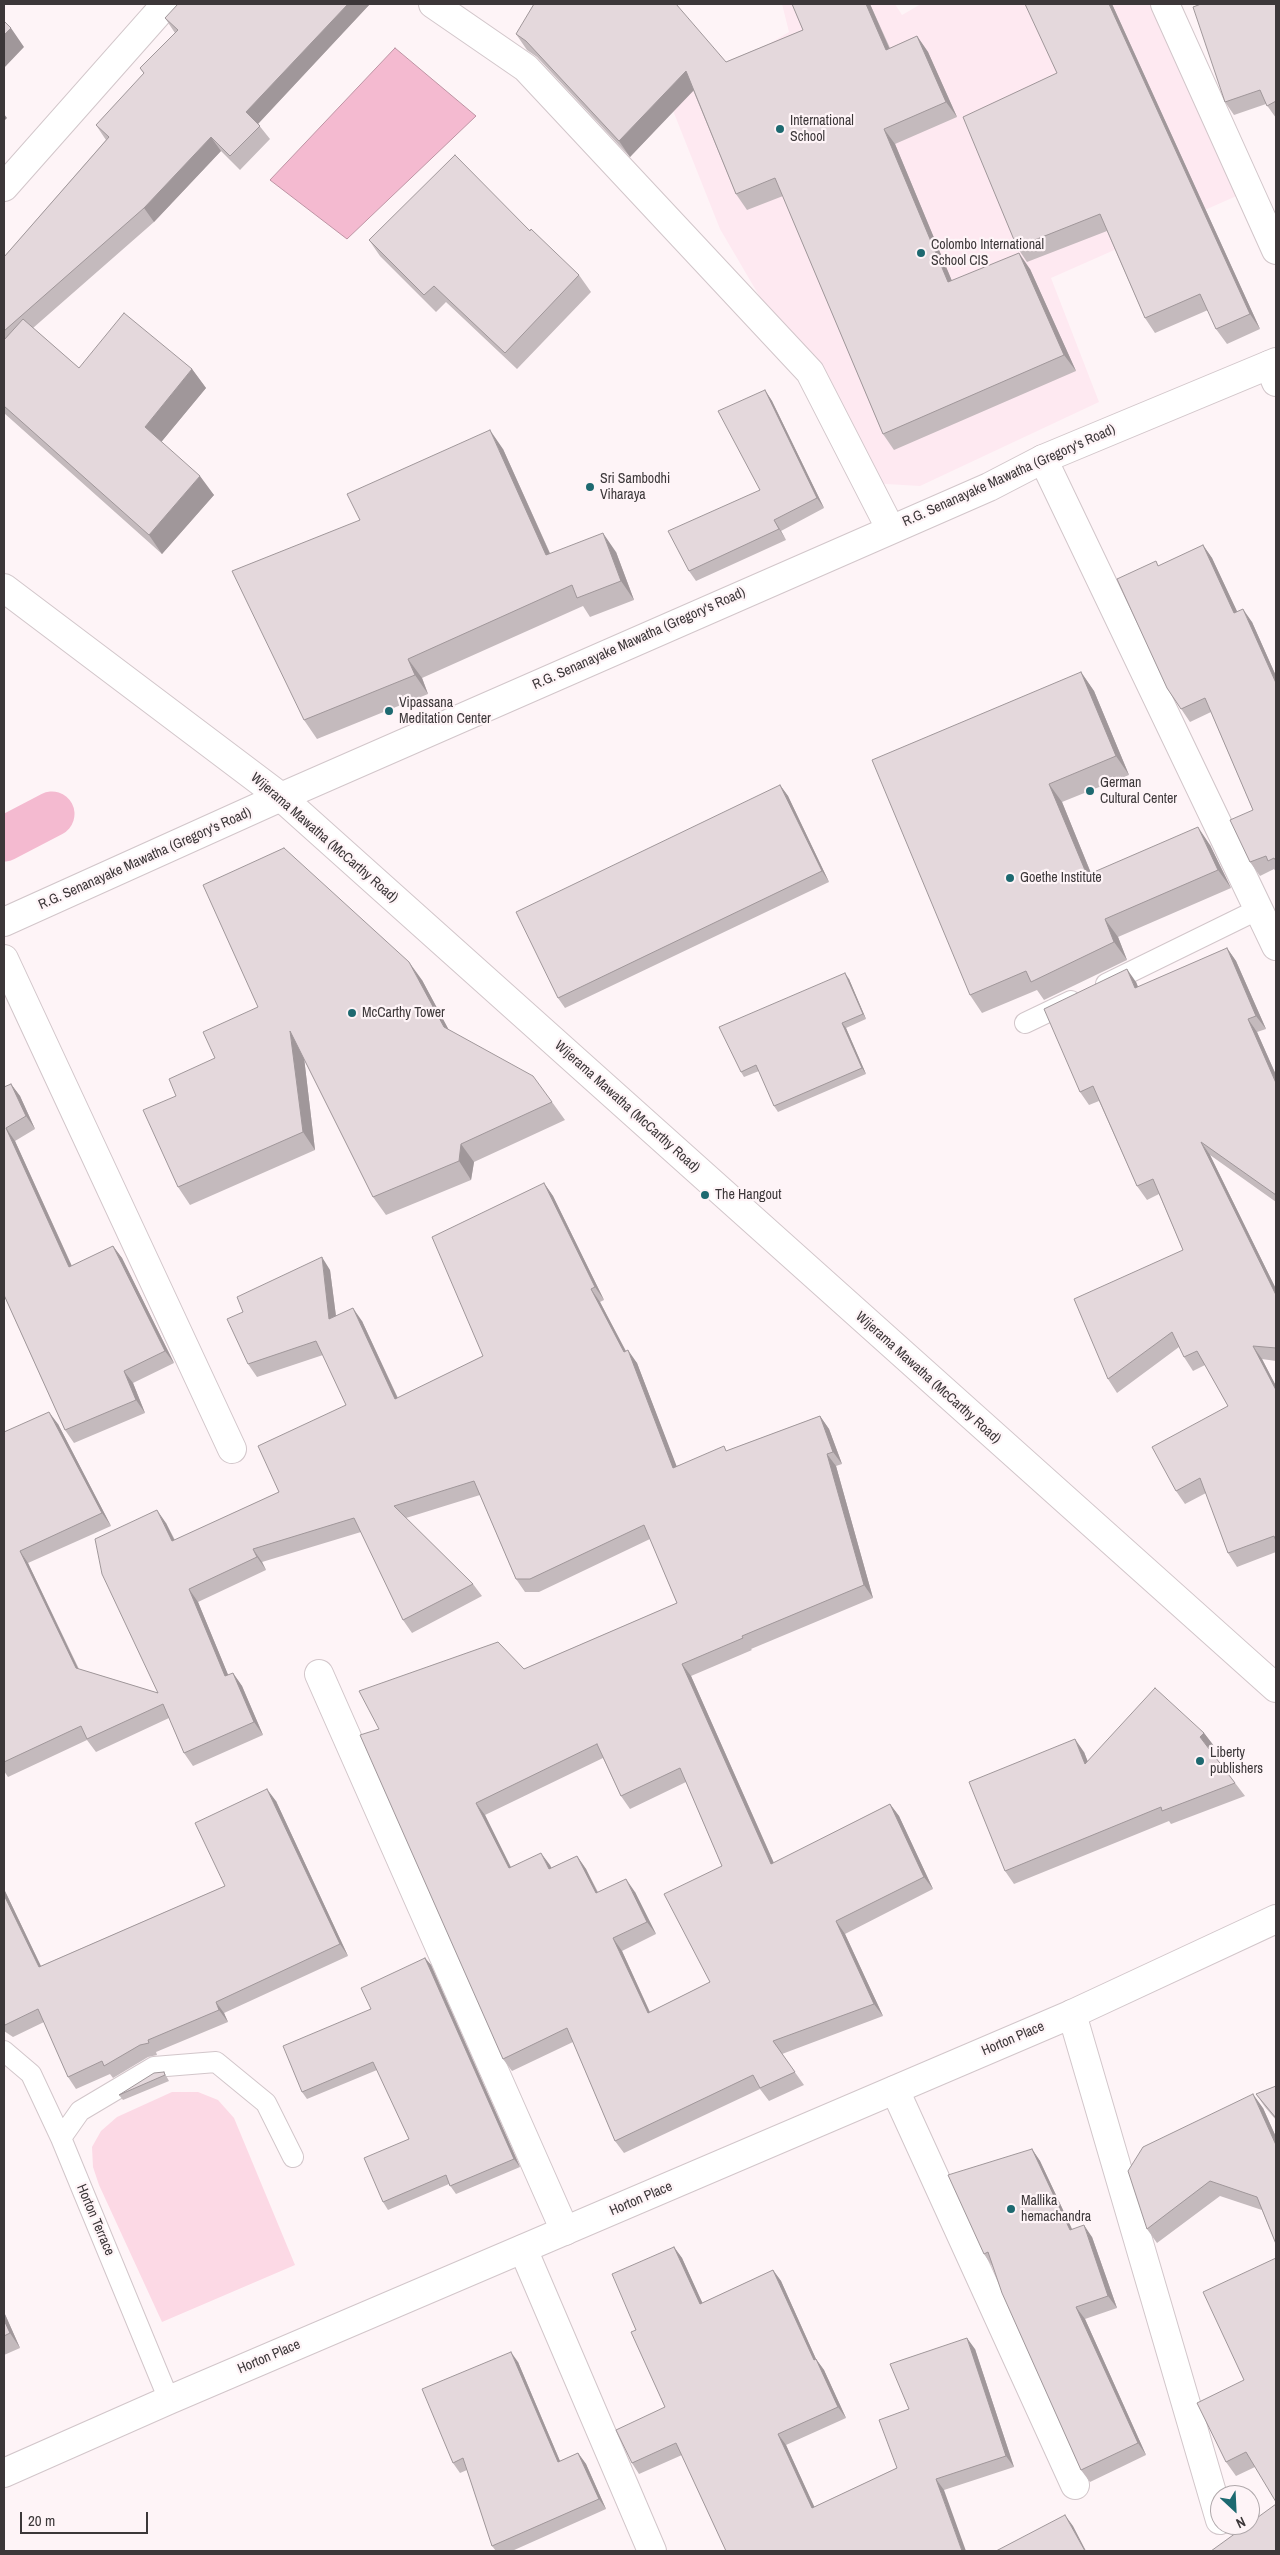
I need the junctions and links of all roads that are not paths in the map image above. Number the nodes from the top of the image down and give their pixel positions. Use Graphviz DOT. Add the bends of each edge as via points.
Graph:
graph roads {
  1 [pos="166,4"];
  2 [pos="433,4"];
  3 [pos="1165,4"];
  4 [pos="4,187"];
  5 [pos="1276,250"];
  6 [pos="1274,370"];
  7 [pos="1044,459"];
  8 [pos="890,528"];
  9 [pos="4,588"];
  10 [pos="281,797"];
  11 [pos="1259,909"];
  12 [pos="4,922"];
  13 [pos="1276,946"];
  14 [pos="4,959"];
  15 [pos="1025,1023"];
  16 [pos="232,1449"];
  17 [pos="319,1674"];
  18 [pos="1276,1688"];
  19 [pos="1276,1919"];
  20 [pos="1072,2014"];
  21 [pos="4,2051"];
  22 [pos="895,2090"];
  23 [pos="61,2138"];
  24 [pos="293,2157"];
  25 [pos="565,2232"];
  26 [pos="523,2249"];
  27 [pos="170,2400"];
  28 [pos="4,2473"];
  29 [pos="1075,2485"];
  30 [pos="1210,2486"];
  31 [pos="652,2551"];
  1 -- 4 [label="main road"];
  2 -- 8 [label="main road" via="526,68 810,372"];
  3 -- 5 [label="main road"];
  6 -- 7 [label="main road, R.G. Senanayake Mawatha (Gregory's Road)"];
  7 -- 8 [label="main road, R.G. Senanayake Mawatha (Gregory's Road)" via="989,487"];
  7 -- 11 [label="main road"];
  8 -- 10 [label="main road, R.G. Senanayake Mawatha (Gregory's Road)"];
  9 -- 10 [label="main road, Wijerama Mawatha (McCarthy Road)"];
  10 -- 12 [label="main road, R.G. Senanayake Mawatha (Gregory's Road)"];
  10 -- 18 [label="main road, Wijerama Mawatha (McCarthy Road)"];
  11 -- 13 [label="main road"];
  11 -- 15 [label="lane"];
  14 -- 16 [label="main road"];
  17 -- 25 [label="main road"];
  19 -- 20 [label="main road, Horton Place"];
  20 -- 22 [label="main road, Horton Place"];
  20 -- 30 [label="main road"];
  21 -- 23 [label="lane, Horton Terrace" via="31,2074"];
  22 -- 25 [label="main road, Horton Place"];
  22 -- 29 [label="main road"];
  23 -- 24 [label="lane" via="80,2111 154,2066 216,2062 266,2103"];
  23 -- 27 [label="lane, Horton Terrace"];
  25 -- 26 [label="main road, Horton Place"];
  26 -- 27 [label="main road, Horton Place"];
  26 -- 31 [label="main road"];
  27 -- 28 [label="main road, Horton Place"];
}
